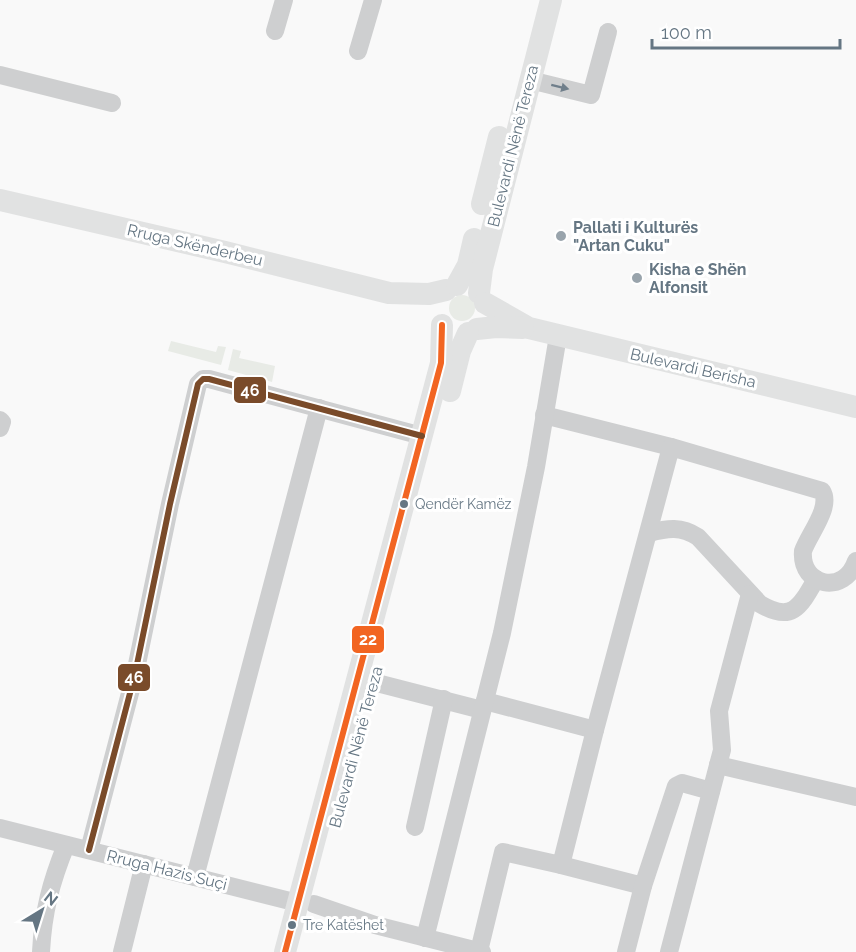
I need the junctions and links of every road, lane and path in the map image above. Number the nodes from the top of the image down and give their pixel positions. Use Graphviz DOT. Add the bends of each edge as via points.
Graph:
graph roads {
  1 [pos="284,0"];
  2 [pos="373,0"];
  3 [pos="536,0"];
  4 [pos="551,0"];
  5 [pos="275,31"];
  6 [pos="608,32"];
  7 [pos="357,51"];
  8 [pos="0,75"];
  9 [pos="530,80"];
  10 [pos="112,103"];
  11 [pos="0,200"];
  12 [pos="452,288"];
  13 [pos="389,292"];
  14 [pos="482,298"];
  15 [pos="440,322"];
  16 [pos="529,328"];
  17 [pos="473,331"];
  18 [pos="558,336"];
  19 [pos="856,407"];
  20 [pos="319,408"];
  21 [pos="544,415"];
  22 [pos="422,436"];
  23 [pos="671,447"];
  24 [pos="649,533"];
  25 [pos="856,561"];
  26 [pos="823,581"];
  27 [pos="750,594"];
  28 [pos="373,682"];
  29 [pos="444,699"];
  30 [pos="484,706"];
  31 [pos="595,730"];
  32 [pos="718,765"];
  33 [pos="711,791"];
  34 [pos="856,797"];
  35 [pos="415,827"];
  36 [pos="0,828"];
  37 [pos="66,845"];
  38 [pos="89,850"];
  39 [pos="144,864"];
  40 [pos="561,865"];
  41 [pos="195,877"];
  42 [pos="643,886"];
  43 [pos="306,903"];
  44 [pos="428,943"];
  45 [pos="41,952"];
  46 [pos="122,952"];
  47 [pos="285,952"];
  48 [pos="301,952"];
  49 [pos="481,952"];
  50 [pos="627,952"];
  51 [pos="669,952"];
  1 -- 5 [label="street"];
  2 -- 7 [label="street"];
  3 -- 12 [label="main road, Bulevardi Nënë Tereza" via="468,265"];
  4 -- 9 [label="main road, Bulevardi Nënë Tereza"];
  9 -- 6 [label="street, one-way" via="591,95"];
  8 -- 10 [label="street"];
  9 -- 14 [label="main road, Bulevardi Nënë Tereza" via="482,269"];
  11 -- 13 [label="main road, Rruga Skënderbeu"];
  12 -- 13 [label="main road, Rruga Skënderbeu" via="429,294"];
  12 -- 14 [label="main road" via="471,287"];
  12 -- 15 [label="main road, Bulevardi Nënë Tereza" via="438,301"];
  13 -- 15 [label="main road, Rruga Skënderbeu"];
  14 -- 16 [label="main road, Bulevardi Berisha"];
  14 -- 17 [label="main road, Bulevardi Nënë Tereza" via="485,316"];
  15 -- 17 [label="main road" via="454,333"];
  15 -- 22 [label="main road, Bulevardi Nënë Tereza" via="441,363"];
  16 -- 17 [label="main road, Bulevardi Berisha"];
  16 -- 18 [label="main road, Bulevardi Berisha"];
  17 -- 28 [label="main road, Bulevardi Nënë Tereza" via="460,351"];
  18 -- 19 [label="main road, Bulevardi Berisha"];
  18 -- 21 [label="street"];
  20 -- 22 [label="street"];
  20 -- 38 [label="street" via="209,379 198,384 135,674"];
  20 -- 41 [label="street"];
  21 -- 23 [label="street"];
  21 -- 30 [label="street" via="521,548"];
  22 -- 43 [label="main road, Bulevardi Nënë Tereza"];
  23 -- 24 [label="street"];
  23 -- 26 [label="street" via="822,491 825,506 802,557 807,571"];
  24 -- 27 [label="street" via="676,527 687,530"];
  24 -- 31 [label="street"];
  25 -- 26 [label="street" via="850,574 836,582"];
  26 -- 27 [label="street" via="791,612 770,610"];
  27 -- 32 [label="street" via="719,711 722,750"];
  28 -- 29 [label="street"];
  28 -- 43 [label="main road, Bulevardi Nënë Tereza"];
  29 -- 30 [label="street"];
  29 -- 35 [label="street"];
  30 -- 31 [label="street"];
  30 -- 44 [label="street"];
  31 -- 40 [label="street"];
  32 -- 33 [label="street"];
  32 -- 34 [label="street"];
  33 -- 42 [label="street" via="682,783 676,786"];
  33 -- 51 [label="street"];
  36 -- 37 [label="street, Rruga Hazis Suçi"];
  37 -- 38 [label="street, Rruga Hazis Suçi"];
  37 -- 45 [label="street" via="48,896"];
  38 -- 39 [label="street, Rruga Hazis Suçi"];
  39 -- 41 [label="street, Rruga Hazis Suçi"];
  39 -- 46 [label="street"];
  40 -- 42 [label="street"];
  40 -- 49 [label="street" via="503,852"];
  41 -- 43 [label="street, Rruga Hazis Suçi"];
  42 -- 50 [label="street"];
  43 -- 44 [label="street, Rruga Hazis Suçi"];
  43 -- 47 [label="main road, Bulevardi Nënë Tereza"];
  43 -- 48 [label="main road, Bulevardi Nënë Tereza"];
  44 -- 49 [label="street, Rruga Hazis Suçi"];
}
